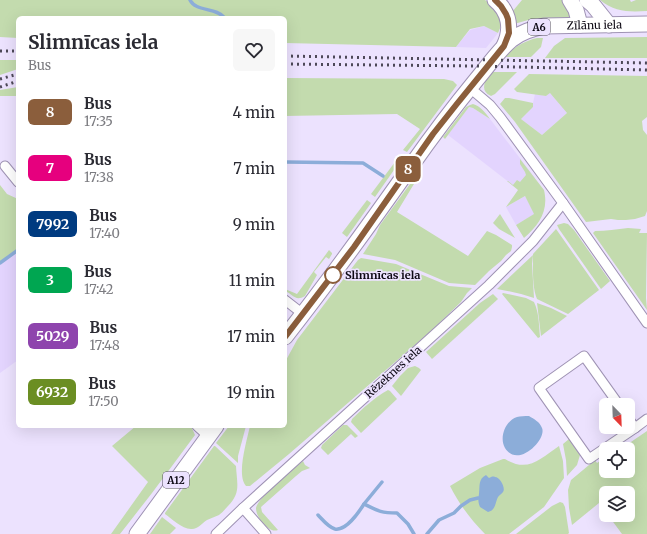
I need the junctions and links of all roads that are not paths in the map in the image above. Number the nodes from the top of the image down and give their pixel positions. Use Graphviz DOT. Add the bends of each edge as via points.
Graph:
graph roads {
  1 [pos="495,0"];
  2 [pos="570,0"];
  3 [pos="587,0"];
  4 [pos="647,24"];
  5 [pos="580,25"];
  6 [pos="609,25"];
  7 [pos="504,46"];
  8 [pos="470,88"];
  9 [pos="5,166"];
  10 [pos="16,180"];
  11 [pos="563,203"];
  12 [pos="287,302"];
  13 [pos="303,314"];
  14 [pos="647,323"];
  15 [pos="287,334"];
  16 [pos="614,398"];
  17 [pos="647,419"];
  18 [pos="635,428"];
  19 [pos="207,429"];
  20 [pos="626,434"];
  21 [pos="243,508"];
  22 [pos="136,534"];
  23 [pos="216,534"];
  24 [pos="266,534"];
  1 -- 7 [label="highway" via="508,19 509,33"];
  2 -- 5 [label="highway"];
  3 -- 6 [label="highway"];
  4 -- 6 [label="highway, Zīlānu iela / A6"];
  5 -- 6 [label="highway, Zīlānu iela / A6"];
  5 -- 7 [label="highway, Zīlānu iela / A6" via="532,29"];
  7 -- 8 [label="highway, Zīlānu iela"];
  8 -- 11 [label="street" via="500,117"];
  8 -- 13 [label="highway, Zīlānu iela" via="433,134 354,247"];
  9 -- 10 [label="street"];
  11 -- 14 [label="street"];
  11 -- 21 [label="street, Rēzeknes iela" via="532,241 489,285"];
  12 -- 13 [label="street"];
  13 -- 15 [label="highway, Zīlānu iela"];
  16 -- 20 [label="street" via="584,356 539,388 589,459"];
  17 -- 18 [label="street"];
  19 -- 22 [label="highway, A12"];
  21 -- 23 [label="street, Rēzeknes iela"];
  21 -- 24 [label="street"];
}
